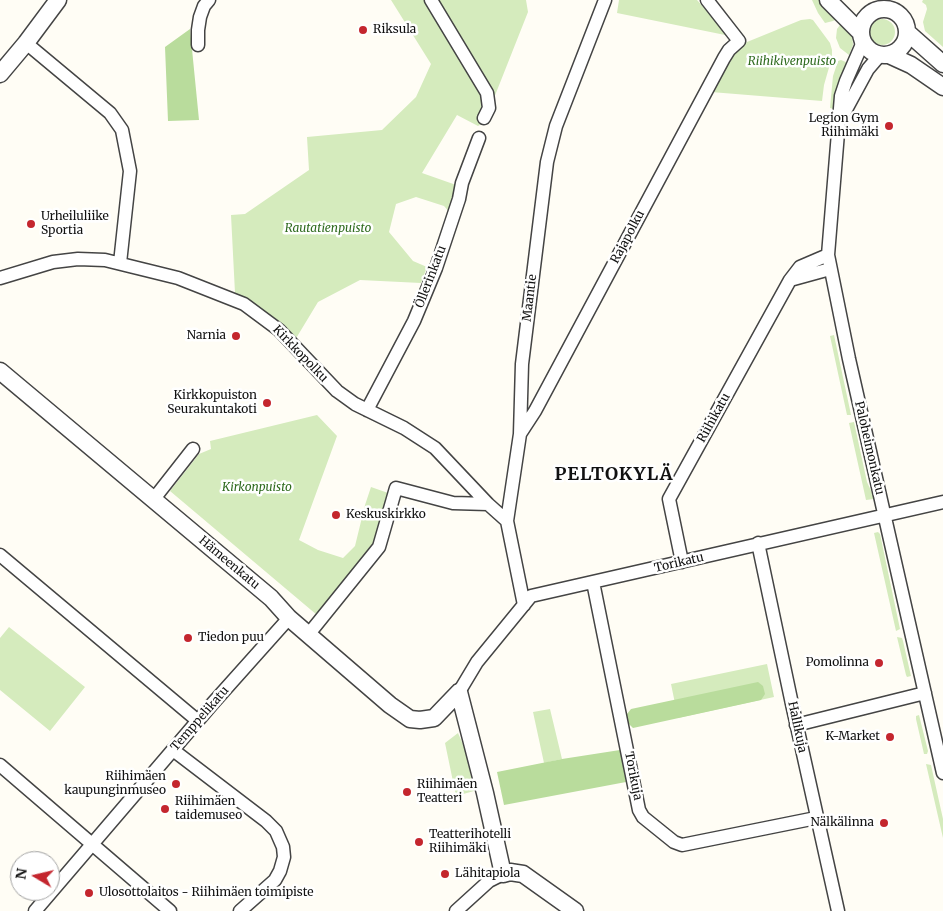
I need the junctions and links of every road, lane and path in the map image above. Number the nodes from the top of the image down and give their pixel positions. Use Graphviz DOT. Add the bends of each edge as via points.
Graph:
graph roads {
  1 [pos="58,0"];
  2 [pos="209,0"];
  3 [pos="431,0"];
  4 [pos="605,0"];
  5 [pos="707,0"];
  6 [pos="828,0"];
  7 [pos="873,5"];
  8 [pos="907,32"];
  9 [pos="862,37"];
  10 [pos="26,43"];
  11 [pos="198,45"];
  12 [pos="884,55"];
  13 [pos="943,64"];
  14 [pos="0,74"];
  15 [pos="943,87"];
  16 [pos="484,118"];
  17 [pos="840,119"];
  18 [pos="479,138"];
  19 [pos="828,255"];
  20 [pos="120,263"];
  21 [pos="830,269"];
  22 [pos="0,278"];
  23 [pos="790,280"];
  24 [pos="0,371"];
  25 [pos="367,410"];
  26 [pos="520,434"];
  27 [pos="193,449"];
  28 [pos="153,500"];
  29 [pos="943,502"];
  30 [pos="488,504"];
  31 [pos="884,515"];
  32 [pos="507,521"];
  33 [pos="758,543"];
  34 [pos="0,555"];
  35 [pos="682,562"];
  36 [pos="593,582"];
  37 [pos="524,605"];
  38 [pos="289,618"];
  39 [pos="308,635"];
  40 [pos="459,692"];
  41 [pos="925,693"];
  42 [pos="198,721"];
  43 [pos="796,725"];
  44 [pos="173,750"];
  45 [pos="0,765"];
  46 [pos="943,773"];
  47 [pos="816,818"];
  48 [pos="92,844"];
  49 [pos="503,874"];
  50 [pos="35,911"];
  51 [pos="170,911"];
  52 [pos="240,911"];
  53 [pos="456,911"];
  54 [pos="575,911"];
  55 [pos="838,911"];
  1 -- 10 [label="street"];
  2 -- 11 [label="street" via="200,17"];
  3 -- 16 [label="street" via="487,93 489,108"];
  4 -- 26 [label="street, Maantie" via="556,126 547,162 522,364"];
  5 -- 26 [label="street, Rajapolku" via="739,41 724,58"];
  6 -- 9 [label="street"];
  7 -- 8 [label="street" via="896,13 905,23"];
  7 -- 9 [label="street" via="862,24"];
  8 -- 12 [label="street" via="901,48"];
  8 -- 13 [label="street"];
  9 -- 12 [label="street" via="872,52"];
  9 -- 17 [label="street, Paloheimonkatu" via="841,96"];
  10 -- 14 [label="street"];
  10 -- 20 [label="street" via="110,113 122,130 130,171"];
  12 -- 15 [label="street" via="911,65"];
  12 -- 17 [label="street, Paloheimonkatu" via="868,69"];
  17 -- 19 [label="street, Paloheimonkatu"];
  18 -- 25 [label="street, Öllerinkatu" via="436,268 407,335"];
  19 -- 21 [label="street, Paloheimonkatu"];
  19 -- 23 [label="street, Riihikatu" via="800,266"];
  20 -- 22 [label="street, Kirkkopolku" via="68,260"];
  20 -- 25 [label="street, Kirkkopolku" via="178,278 244,304 279,330 337,391"];
  21 -- 23 [label="street"];
  21 -- 31 [label="street, Paloheimonkatu"];
  23 -- 35 [label="street, Riihikatu" via="669,500"];
  24 -- 28 [label="street, Hämeenkatu"];
  25 -- 30 [label="street, Kirkkopolku" via="435,448"];
  26 -- 32 [label="street, Maantie"];
  27 -- 28 [label="street"];
  28 -- 38 [label="street, Hämeenkatu" via="271,598"];
  29 -- 31 [label="street, Torikatu"];
  30 -- 32 [label="street, Kirkkopolku"];
  30 -- 39 [label="street" via="453,503 396,488 379,546"];
  31 -- 33 [label="street, Torikatu"];
  31 -- 41 [label="street, Paloheimonkatu"];
  32 -- 37 [label="street, Maantie"];
  33 -- 35 [label="street, Torikatu"];
  33 -- 43 [label="street, Hallikuja"];
  34 -- 42 [label="street"];
  35 -- 36 [label="street, Torikatu"];
  36 -- 37 [label="street, Torikatu" via="531,596"];
  36 -- 47 [label="street, Torikuja" via="643,817 682,845"];
  37 -- 40 [label="street, Torikatu" via="477,662"];
  38 -- 39 [label="street, Hämeenkatu"];
  38 -- 42 [label="street, Temppelikatu"];
  39 -- 40 [label="street, Hämeenkatu" via="410,719 434,718"];
  40 -- 49 [label="street"];
  41 -- 43 [label="street"];
  41 -- 46 [label="street, Paloheimonkatu"];
  42 -- 44 [label="street, Temppelikatu"];
  43 -- 47 [label="street, Hallikuja"];
  44 -- 48 [label="street, Temppelikatu"];
  44 -- 52 [label="street" via="266,821 276,831 283,847 284,857 275,880"];
  45 -- 48 [label="street"];
  47 -- 55 [label="street, Hallikuja"];
  48 -- 50 [label="street, Temppelikatu"];
  48 -- 51 [label="street"];
  49 -- 53 [label="street" via="489,881"];
  49 -- 54 [label="street" via="523,874"];
}
